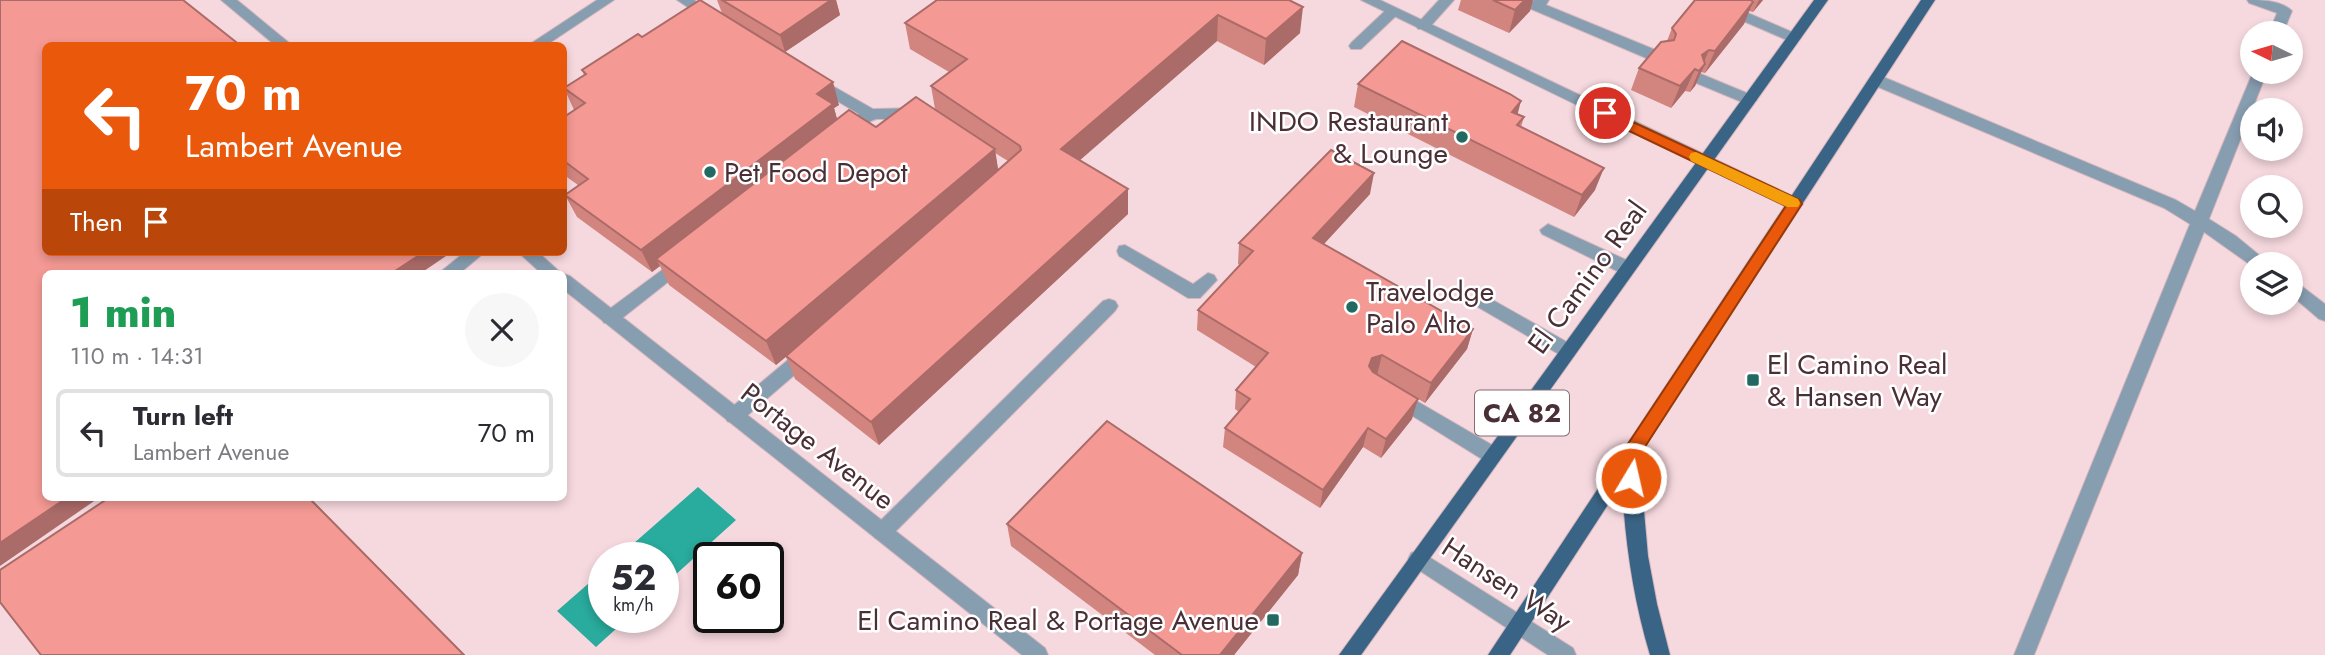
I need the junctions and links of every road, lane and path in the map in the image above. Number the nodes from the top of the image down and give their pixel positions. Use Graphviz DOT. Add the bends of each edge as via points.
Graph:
graph roads {
  1 [pos="228,0"];
  2 [pos="607,0"];
  3 [pos="684,0"];
  4 [pos="1368,0"];
  5 [pos="1447,0"];
  6 [pos="1542,0"];
  7 [pos="1821,0"];
  8 [pos="1928,0"];
  9 [pos="2254,0"];
  10 [pos="1392,12"];
  11 [pos="1748,18"];
  12 [pos="2281,21"];
  13 [pos="1423,26"];
  14 [pos="731,29"];
  15 [pos="1794,38"];
  16 [pos="281,42"];
  17 [pos="540,42"];
  18 [pos="1356,46"];
  19 [pos="1658,57"];
  20 [pos="800,71"];
  21 [pos="1701,79"];
  22 [pos="1876,80"];
  23 [pos="2255,84"];
  24 [pos="1749,100"];
  25 [pos="870,114"];
  26 [pos="930,119"];
  27 [pos="827,148"];
  28 [pos="1706,161"];
  29 [pos="1795,204"];
  30 [pos="2200,221"];
  31 [pos="1548,230"];
  32 [pos="698,249"];
  33 [pos="1125,251"];
  34 [pos="2245,252"];
  35 [pos="471,256"];
  36 [pos="531,256"];
  37 [pos="1627,268"];
  38 [pos="450,270"];
  39 [pos="549,270"];
  40 [pos="1208,279"];
  41 [pos="567,283"];
  42 [pos="2303,295"];
  43 [pos="1482,301"];
  44 [pos="1109,306"];
  45 [pos="2325,314"];
  46 [pos="610,318"];
  47 [pos="815,347"];
  48 [pos="1568,351"];
  49 [pos="1376,384"];
  50 [pos="734,415"];
  51 [pos="1492,455"];
  52 [pos="1630,455"];
  53 [pos="882,532"];
  54 [pos="1418,559"];
  55 [pos="1519,625"];
  56 [pos="1032,653"];
  57 [pos="1349,655"];
  58 [pos="1498,655"];
  59 [pos="1566,655"];
  60 [pos="1660,655"];
  61 [pos="2024,655"];
  1 -- 16 [label="street"];
  2 -- 17 [label="street"];
  3 -- 14 [label="street"];
  4 -- 10 [label="street"];
  5 -- 13 [label="street"];
  6 -- 19 [label="street" via="1536,6"];
  7 -- 15 [label="main road, El Camino Real / CA 82"];
  8 -- 22 [label="main road"];
  9 -- 12 [label="street" via="2285,11"];
  10 -- 13 [label="street"];
  10 -- 18 [label="street"];
  11 -- 15 [label="street"];
  13 -- 28 [label="street"];
  15 -- 24 [label="main road, El Camino Real / CA 82"];
  20 -- 25 [label="street"];
  21 -- 24 [label="street"];
  22 -- 29 [label="main road"];
  22 -- 30 [label="street" via="2170,204"];
  23 -- 30 [label="street"];
  24 -- 28 [label="main road, El Camino Real / CA 82"];
  25 -- 26 [label="street" via="920,113"];
  25 -- 27 [label="street"];
  28 -- 29 [label="street"];
  28 -- 37 [label="main road, El Camino Real / CA 82"];
  29 -- 52 [label="main road"];
  30 -- 34 [label="street"];
  30 -- 61 [label="street"];
  31 -- 37 [label="street"];
  32 -- 46 [label="street"];
  33 -- 40 [label="street" via="1194,293"];
  35 -- 38 [label="street"];
  36 -- 39 [label="street"];
  37 -- 48 [label="main road, El Camino Real / CA 82"];
  41 -- 46 [label="street, Portage Avenue"];
  42 -- 45 [label="street"];
  43 -- 48 [label="street"];
  44 -- 53 [label="street"];
  46 -- 50 [label="street, Portage Avenue"];
  47 -- 50 [label="street"];
  48 -- 51 [label="main road, El Camino Real / CA 82"];
  49 -- 51 [label="street"];
  50 -- 53 [label="street, Portage Avenue"];
  51 -- 54 [label="main road, El Camino Real / CA 82"];
  52 -- 55 [label="main road"];
  52 -- 60 [label="main road" via="1633,525 1644,604"];
  53 -- 56 [label="street, Portage Avenue"];
  54 -- 55 [label="street, Hansen Way"];
  54 -- 57 [label="main road, El Camino Real / CA 82"];
  55 -- 58 [label="main road"];
  55 -- 59 [label="street, Hansen Way"];
}
